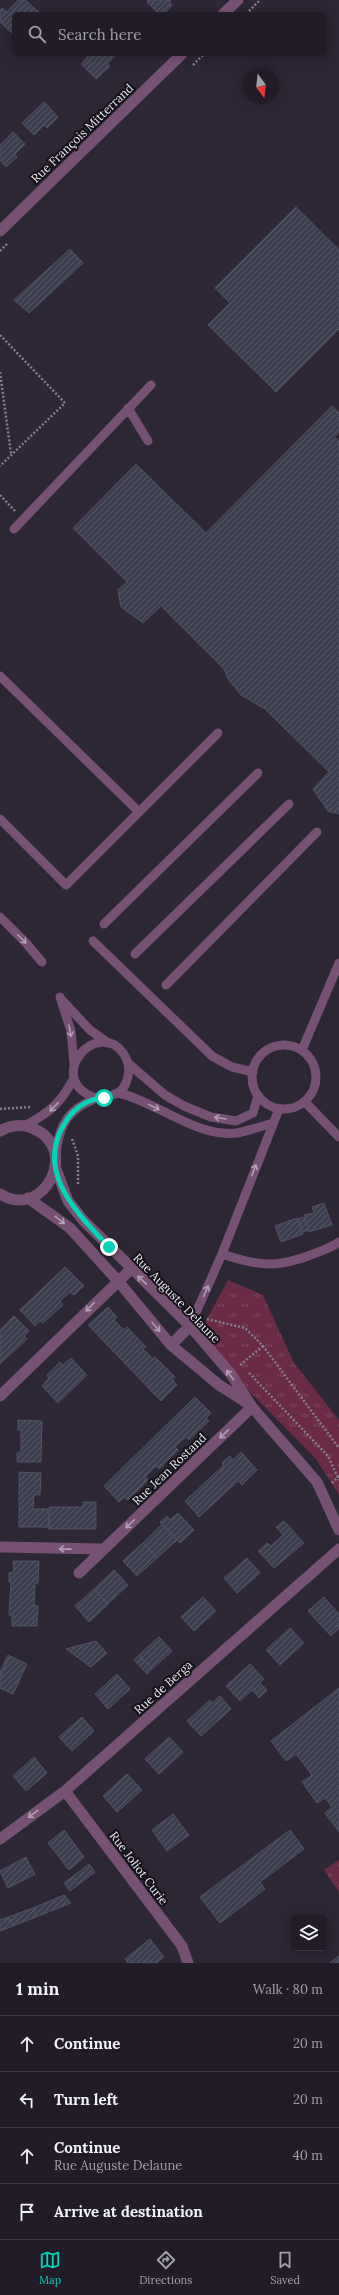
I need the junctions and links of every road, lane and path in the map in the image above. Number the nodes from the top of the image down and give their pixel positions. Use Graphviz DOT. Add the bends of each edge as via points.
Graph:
graph roads {
  1 [pos="238,0"];
  2 [pos="260,0"];
  3 [pos="226,12"];
  4 [pos="248,12"];
  5 [pos="180,56"];
  6 [pos="0,231"];
  7 [pos="0,335"];
  8 [pos="0,372"];
  9 [pos="151,385"];
  10 [pos="128,408"];
  11 [pos="148,441"];
  12 [pos="11,455"];
  13 [pos="0,466"];
  14 [pos="0,495"];
  15 [pos="23,519"];
  16 [pos="14,529"];
  17 [pos="0,676"];
  18 [pos="218,733"];
  19 [pos="258,773"];
  20 [pos="289,804"];
  21 [pos="139,812"];
  22 [pos="0,819"];
  23 [pos="317,832"];
  24 [pos="0,917"];
  25 [pos="104,924"];
  26 [pos="93,941"];
  27 [pos="135,954"];
  28 [pos="42,962"];
  29 [pos="339,963"];
  30 [pos="166,986"];
  31 [pos="108,1044"];
  32 [pos="302,1050"];
  33 [pos="128,1064"];
  34 [pos="74,1066"];
  35 [pos="253,1072"];
  36 [pos="74,1078"];
  37 [pos="118,1093"];
  38 [pos="258,1095"];
  39 [pos="96,1098"];
  40 [pos="305,1102"];
  41 [pos="0,1109"];
  42 [pos="279,1109"];
  43 [pos="50,1112"];
  44 [pos="273,1123"];
  45 [pos="25,1126"];
  46 [pos="62,1126"];
  47 [pos="0,1131"];
  48 [pos="339,1137"];
  49 [pos="56,1155"];
  50 [pos="56,1169"];
  51 [pos="79,1193"];
  52 [pos="0,1194"];
  53 [pos="28,1198"];
  54 [pos="13,1199"];
  55 [pos="0,1202"];
  56 [pos="339,1242"];
  57 [pos="222,1254"];
  58 [pos="131,1269"];
  59 [pos="118,1281"];
  60 [pos="192,1321"];
  61 [pos="171,1345"];
  62 [pos="236,1360"];
  63 [pos="0,1396"];
  64 [pos="252,1407"];
  65 [pos="339,1448"];
  66 [pos="339,1480"];
  67 [pos="339,1530"];
  68 [pos="0,1548"];
  69 [pos="104,1549"];
  70 [pos="339,1549"];
  71 [pos="79,1573"];
  72 [pos="65,1791"];
  73 [pos="0,1839"];
  74 [pos="188,1963"];
  1 -- 3 [label="street"];
  2 -- 4 [label="path"];
  5 -- 6 [label="street, Rue François Mitterrand"];
  7 -- 12 [label="path" via="65,403"];
  8 -- 12 [label="path"];
  9 -- 10 [label="lane"];
  10 -- 11 [label="lane"];
  10 -- 15 [label="lane"];
  12 -- 13 [label="path"];
  14 -- 15 [label="path"];
  15 -- 16 [label="lane"];
  17 -- 21 [label="lane"];
  18 -- 21 [label="lane"];
  19 -- 25 [label="lane"];
  20 -- 27 [label="lane"];
  21 -- 22 [label="lane" via="66,885"];
  23 -- 30 [label="lane"];
  24 -- 28 [label="lane, one-way"];
  26 -- 35 [label="lane" via="212,1056 232,1067"];
  29 -- 32 [label="lane"];
  31 -- 33 [label="lane" via="121,1051"];
  31 -- 34 [label="lane" via="90,1045 77,1057"];
  31 -- 34 [label="lane, one-way" via="90,1030 60,997 71,1031"];
  32 -- 35 [label="lane" via="293,1046 272,1047 256,1062"];
  32 -- 40 [label="lane" via="312,1061 317,1074 312,1094"];
  33 -- 37 [label="lane" via="127,1080"];
  38 -- 33 [label="lane, one-way" via="253,1112 236,1121 211,1117 165,1095"];
  34 -- 36 [label="lane"];
  35 -- 38 [label="lane" via="254,1088"];
  36 -- 39 [label="lane" via="82,1091"];
  36 -- 43 [label="lane, one-way" via="65,1095"];
  37 -- 39 [label="lane" via="111,1097"];
  37 -- 44 [label="lane, one-way" via="208,1130 237,1133"];
  38 -- 42 [label="lane" via="264,1102"];
  39 -- 46 [label="lane" via="74,1109"];
  40 -- 42 [label="lane" via="293,1108"];
  40 -- 48 [label="lane"];
  41 -- 43 [label="path" via="32,1107"];
  42 -- 44 [label="lane"];
  43 -- 45 [label="lane"];
  57 -- 44 [label="lane, one-way"];
  45 -- 47 [label="street" via="14,1126"];
  45 -- 49 [label="street" via="36,1129 45,1136"];
  46 -- 49 [label="lane" via="57,1136"];
  46 -- 51 [label="path" via="77,1148"];
  49 -- 50 [label="street"];
  50 -- 53 [label="street" via="46,1188"];
  50 -- 58 [label="street, Rue Auguste Delaune" via="68,1201"];
  52 -- 54 [label="street"];
  53 -- 54 [label="street"];
  53 -- 59 [label="street, Rue Auguste Delaune, one-way" via="70,1228"];
  54 -- 55 [label="street"];
  56 -- 57 [label="lane" via="307,1257 281,1265 257,1264"];
  60 -- 57 [label="lane, one-way"];
  58 -- 59 [label="street"];
  60 -- 58 [label="street, Rue Auguste Delaune, one-way"];
  59 -- 61 [label="street, Rue Auguste Delaune, one-way"];
  59 -- 63 [label="street, one-way"];
  60 -- 61 [label="street"];
  64 -- 60 [label="street, Rue Auguste Delaune, one-way"];
  60 -- 65 [label="path" via="245,1328 263,1346"];
  61 -- 64 [label="street, Rue Auguste Delaune" via="218,1384"];
  62 -- 66 [label="path" via="328,1456"];
  64 -- 67 [label="street, Rue Auguste Delaune" via="317,1482"];
  64 -- 69 [label="street, Rue Jean Rostand, one-way"];
  69 -- 68 [label="street, one-way"];
  69 -- 71 [label="street, Rue Jean Rostand"];
  70 -- 72 [label="street, Rue de Berga"];
  72 -- 73 [label="street, Rue de Berga, one-way"];
  72 -- 74 [label="street, Rue Joliot Curie" via="182,1946"];
}
